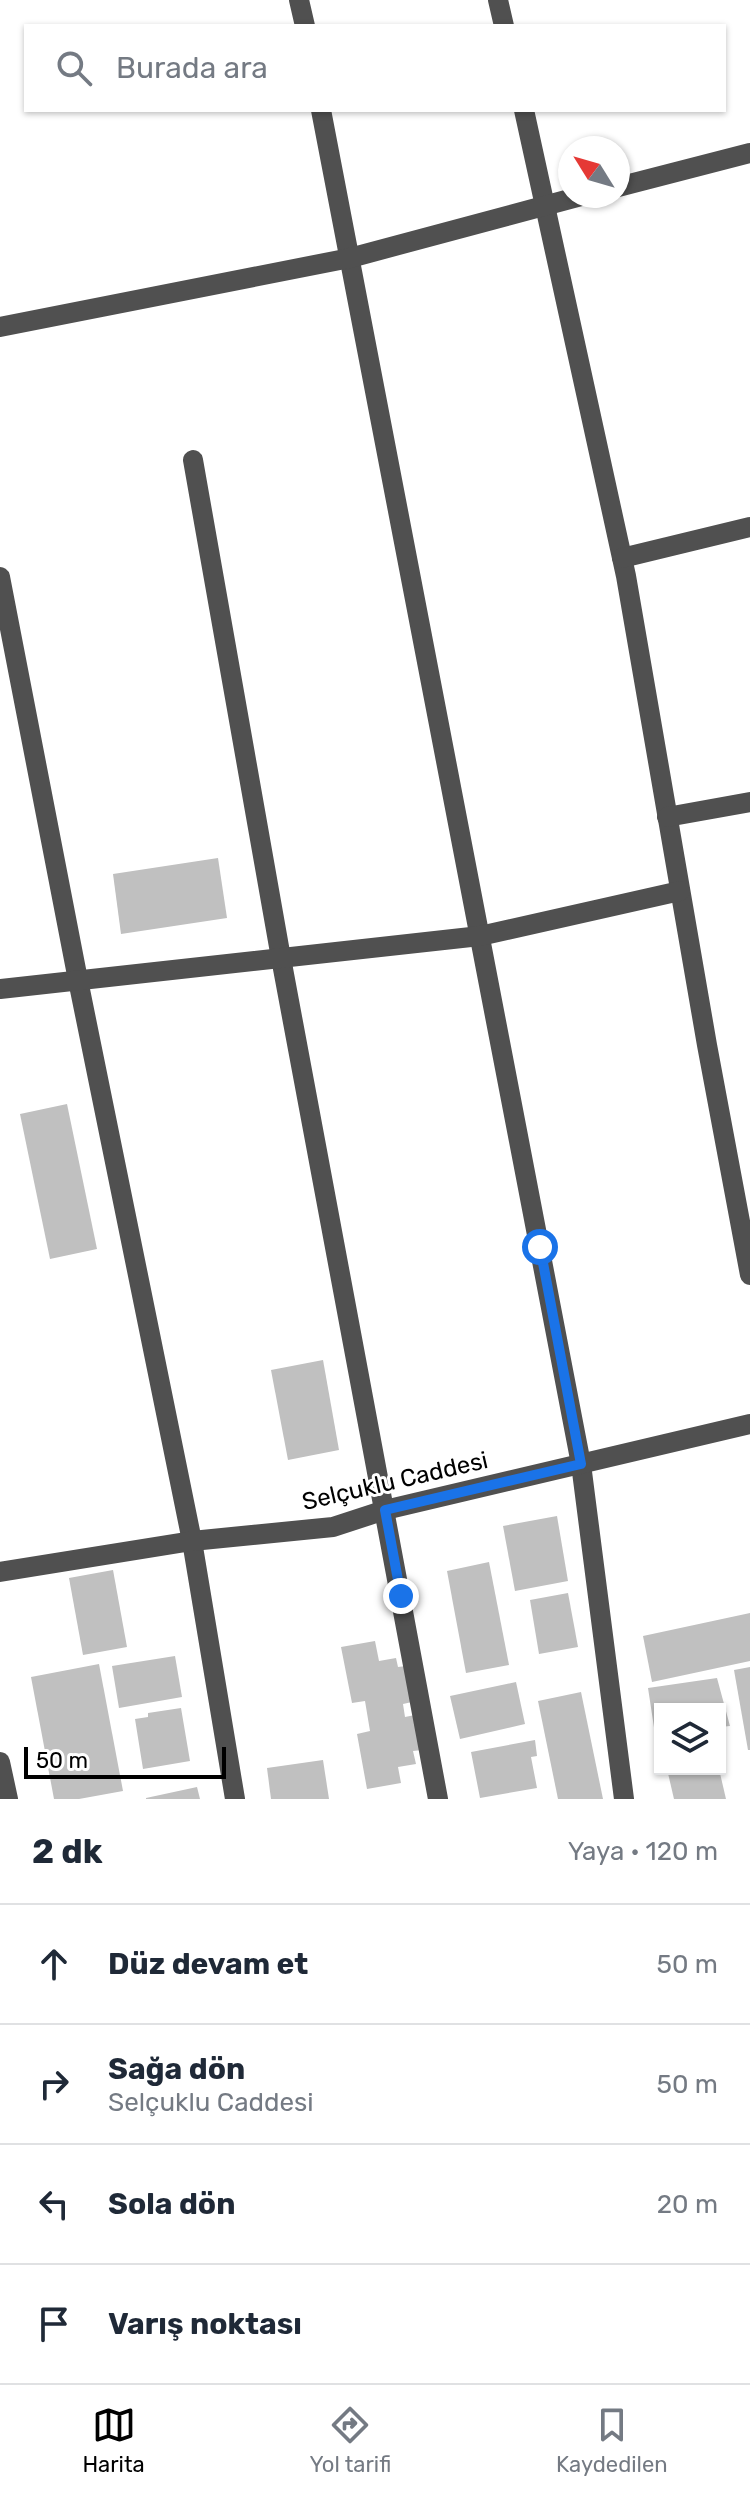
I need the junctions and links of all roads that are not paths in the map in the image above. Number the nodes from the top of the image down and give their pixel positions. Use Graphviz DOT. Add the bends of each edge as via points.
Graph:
graph roads {
  1 [pos="299,0"];
  2 [pos="498,0"];
  3 [pos="305,24"];
  4 [pos="504,24"];
  5 [pos="321,112"];
  6 [pos="524,112"];
  7 [pos="750,153"];
  8 [pos="630,184"];
  9 [pos="558,202"];
  10 [pos="545,205"];
  11 [pos="350,258"];
  12 [pos="0,327"];
  13 [pos="193,460"];
  14 [pos="750,527"];
  15 [pos="622,558"];
  16 [pos="0,577"];
  17 [pos="750,802"];
  18 [pos="667,817"];
  19 [pos="680,891"];
  20 [pos="480,936"];
  21 [pos="281,958"];
  22 [pos="78,980"];
  23 [pos="0,989"];
  24 [pos="750,1275"];
  25 [pos="750,1424"];
  26 [pos="581,1464"];
  27 [pos="385,1510"];
  28 [pos="192,1541"];
  29 [pos="0,1572"];
  30 [pos="0,1762"];
  31 [pos="8,1799"];
  32 [pos="235,1799"];
  33 [pos="438,1799"];
  34 [pos="624,1799"];
  1 -- 3 [label="street"];
  2 -- 4 [label="street"];
  5 -- 11 [label="street"];
  6 -- 10 [label="street"];
  7 -- 8 [label="street"];
  9 -- 10 [label="street"];
  10 -- 11 [label="street"];
  10 -- 15 [label="street"];
  11 -- 12 [label="street"];
  11 -- 20 [label="street"];
  13 -- 21 [label="street"];
  14 -- 15 [label="street"];
  15 -- 18 [label="street"];
  16 -- 22 [label="street"];
  17 -- 18 [label="street"];
  18 -- 19 [label="street"];
  19 -- 20 [label="street"];
  19 -- 24 [label="street"];
  20 -- 21 [label="street"];
  20 -- 26 [label="street"];
  21 -- 22 [label="street"];
  21 -- 27 [label="street"];
  22 -- 23 [label="street"];
  22 -- 28 [label="street"];
  25 -- 26 [label="street, Selçuklu Caddesi"];
  26 -- 27 [label="street, Selçuklu Caddesi"];
  26 -- 34 [label="street"];
  27 -- 28 [label="street, Selçuklu Caddesi" via="333,1527"];
  27 -- 33 [label="street"];
  28 -- 29 [label="street, Selçuklu Caddesi"];
  28 -- 32 [label="street"];
  30 -- 31 [label="street"];
}
